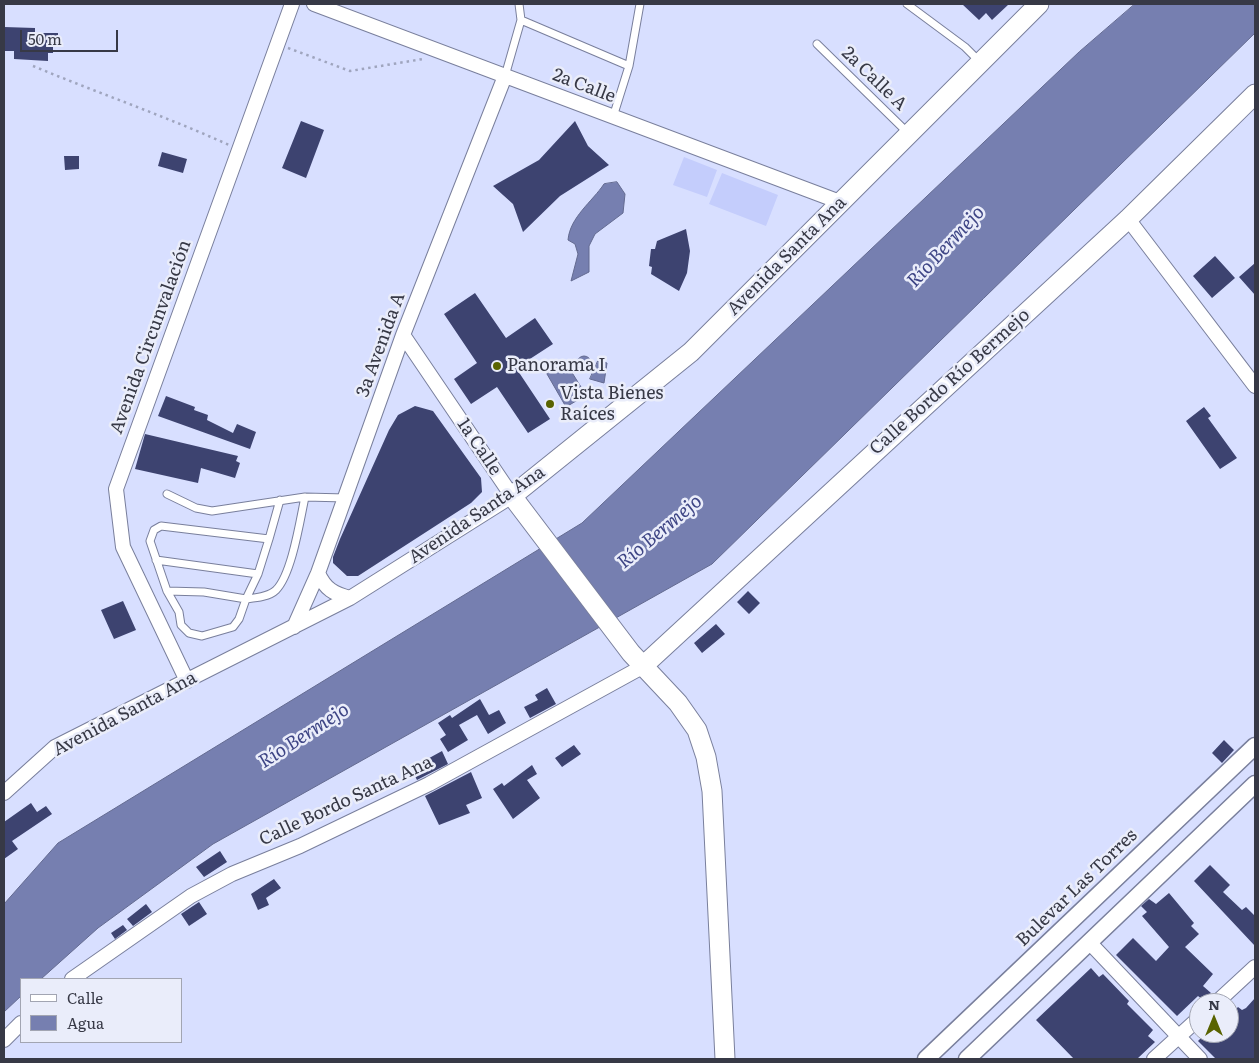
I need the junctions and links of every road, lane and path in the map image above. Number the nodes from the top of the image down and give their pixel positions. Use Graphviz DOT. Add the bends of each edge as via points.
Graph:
graph roads {
  1 [pos="292,4"];
  2 [pos="314,4"];
  3 [pos="519,4"];
  4 [pos="640,4"];
  5 [pos="907,4"];
  6 [pos="1039,4"];
  7 [pos="521,20"];
  8 [pos="278,44"];
  9 [pos="817,44"];
  10 [pos="450,55"];
  11 [pos="980,63"];
  12 [pos="33,66"];
  13 [pos="629,66"];
  14 [pos="505,76"];
  15 [pos="1255,94"];
  16 [pos="613,116"];
  17 [pos="909,134"];
  18 [pos="239,150"];
  19 [pos="840,202"];
  20 [pos="1128,219"];
  21 [pos="404,335"];
  22 [pos="1255,386"];
  23 [pos="167,494"];
  24 [pos="512,496"];
  25 [pos="305,497"];
  26 [pos="346,498"];
  27 [pos="280,500"];
  28 [pos="269,539"];
  29 [pos="156,560"];
  30 [pos="318,573"];
  31 [pos="258,574"];
  32 [pos="168,591"];
  33 [pos="350,598"];
  34 [pos="246,599"];
  35 [pos="294,627"];
  36 [pos="642,667"];
  37 [pos="187,681"];
  38 [pos="1255,746"];
  39 [pos="1255,784"];
  40 [pos="4,793"];
  41 [pos="1089,942"];
  42 [pos="1255,967"];
  43 [pos="73,978"];
  44 [pos="1227,993"];
  45 [pos="20,1025"];
  46 [pos="1189,1027"];
  47 [pos="1178,1037"];
  48 [pos="4,1040"];
  49 [pos="726,1040"];
  50 [pos="725,1059"];
  51 [pos="730,1059"];
  52 [pos="926,1059"];
  53 [pos="967,1059"];
  54 [pos="1154,1059"];
  55 [pos="1200,1059"];
  1 -- 8 [label="street, Avenida Circunvalación"];
  2 -- 10 [label="street, 2a Calle"];
  3 -- 7 [label="lane"];
  4 -- 13 [label="lane"];
  5 -- 11 [label="lane" via="965,47"];
  6 -- 11 [label="main road, Avenida Santa Ana"];
  7 -- 13 [label="lane"];
  7 -- 14 [label="lane"];
  8 -- 10 [label="path" via="350,71"];
  8 -- 18 [label="street, Avenida Circunvalación"];
  9 -- 17 [label="lane, 2a Calle A"];
  10 -- 14 [label="street, 2a Calle"];
  11 -- 17 [label="main road, Avenida Santa Ana"];
  12 -- 18 [label="path" via="142,111 183,124"];
  13 -- 16 [label="lane"];
  14 -- 16 [label="street, 2a Calle"];
  14 -- 21 [label="street, 3a Avenida A"];
  15 -- 20 [label="main road, Calle Bordo Río Bermejo"];
  16 -- 19 [label="street, 2a Calle"];
  17 -- 19 [label="main road, Avenida Santa Ana"];
  18 -- 37 [label="street, Avenida Circunvalación" via="116,488 123,547"];
  19 -- 24 [label="main road, Avenida Santa Ana" via="691,352"];
  20 -- 22 [label="street"];
  20 -- 36 [label="main road, Calle Bordo Río Bermejo"];
  21 -- 24 [label="street, 1a Calle"];
  21 -- 26 [label="street, 3a Avenida A"];
  23 -- 27 [label="lane" via="196,508 212,511"];
  24 -- 33 [label="street, Avenida Santa Ana"];
  24 -- 36 [label="main road, 1a Calle"];
  25 -- 26 [label="lane"];
  25 -- 27 [label="lane"];
  25 -- 34 [label="lane" via="282,581 275,592"];
  26 -- 30 [label="street, 3a Avenida A"];
  27 -- 28 [label="lane"];
  28 -- 29 [label="lane" via="161,526 154,530 150,541"];
  28 -- 31 [label="lane"];
  29 -- 31 [label="lane"];
  29 -- 32 [label="lane"];
  30 -- 33 [label="street" via="322,583 335,594"];
  30 -- 35 [label="street, 3a Avenida A"];
  31 -- 34 [label="lane"];
  32 -- 34 [label="lane" via="204,592"];
  32 -- 34 [label="lane" via="179,612 181,625 189,633 202,636 232,628"];
  33 -- 35 [label="street, Avenida Santa Ana"];
  35 -- 37 [label="street, Avenida Santa Ana"];
  36 -- 43 [label="street, Calle Bordo Santa Ana" via="429,784 191,896"];
  36 -- 49 [label="main road, 1a Calle" via="678,703 697,730 706,757 712,791"];
  37 -- 40 [label="street, Avenida Santa Ana" via="55,747"];
  38 -- 52 [label="street, Bulevar Las Torres"];
  39 -- 41 [label="street"];
  41 -- 47 [label="street"];
  41 -- 53 [label="street"];
  42 -- 44 [label="street"];
  45 -- 48 [label="street"];
  46 -- 47 [label="street"];
  47 -- 54 [label="street"];
  47 -- 55 [label="street"];
  49 -- 50 [label="main road"];
  49 -- 51 [label="main road"];
}
